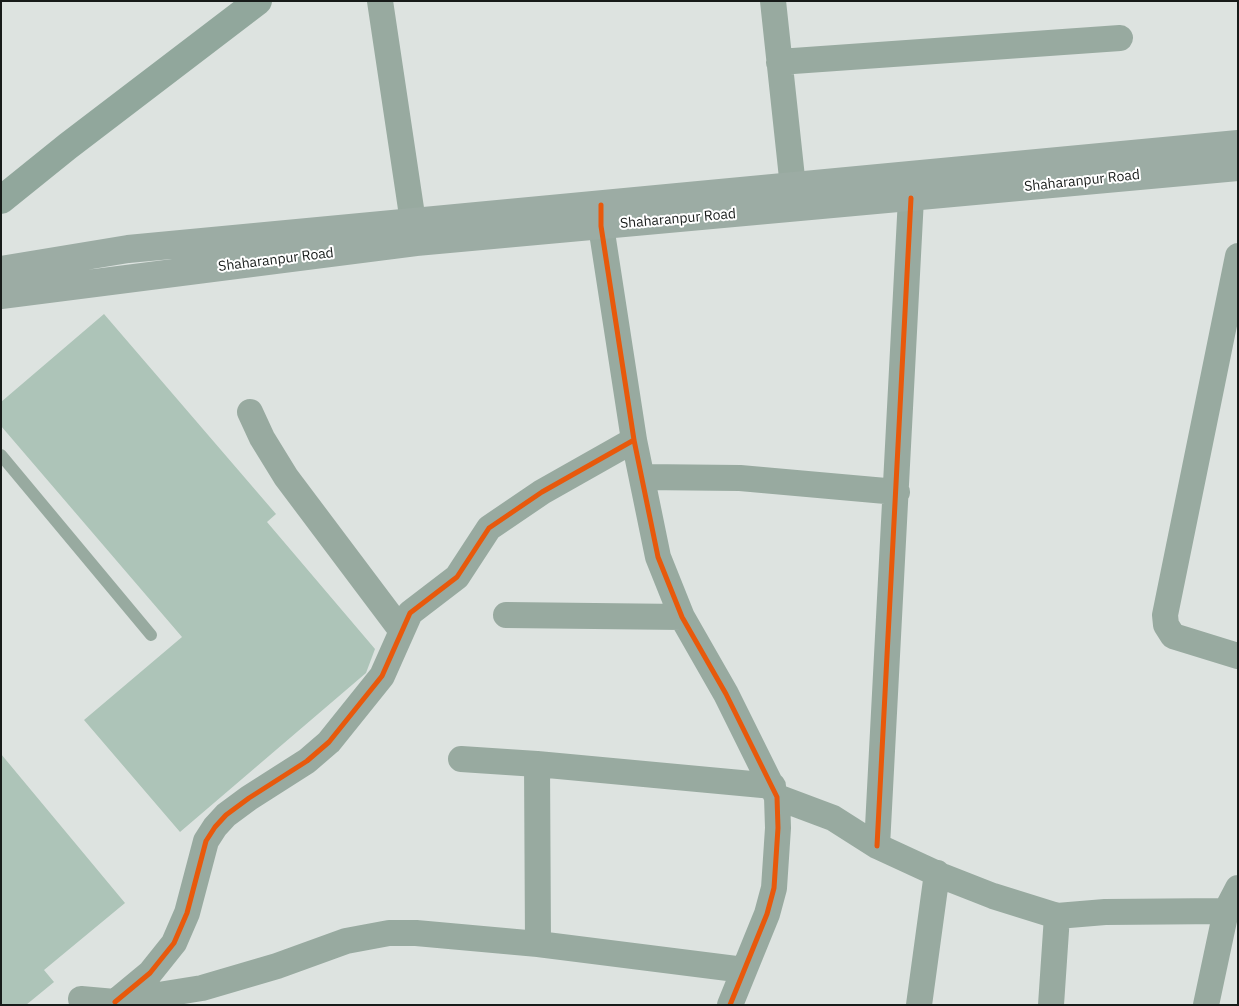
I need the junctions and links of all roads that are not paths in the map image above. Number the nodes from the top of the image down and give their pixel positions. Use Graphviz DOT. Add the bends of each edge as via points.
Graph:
graph roads {
  1 [pos="258,1"];
  2 [pos="380,1"];
  3 [pos="773,1"];
  4 [pos="1120,38"];
  5 [pos="779,62"];
  6 [pos="1238,144"];
  7 [pos="1238,167"];
  8 [pos="792,187"];
  9 [pos="911,198"];
  10 [pos="1,200"];
  11 [pos="601,216"];
  12 [pos="415,233"];
  13 [pos="1238,256"];
  14 [pos="1,270"];
  15 [pos="1,295"];
  16 [pos="250,412"];
  17 [pos="634,440"];
  18 [pos="1,455"];
  19 [pos="642,477"];
  20 [pos="897,492"];
  21 [pos="506,616"];
  22 [pos="682,617"];
  23 [pos="401,630"];
  24 [pos="151,635"];
  25 [pos="1238,656"];
  26 [pos="461,759"];
  27 [pos="537,764"];
  28 [pos="775,791"];
  29 [pos="877,846"];
  30 [pos="937,873"];
  31 [pos="1238,888"];
  32 [pos="1226,911"];
  33 [pos="1056,916"];
  34 [pos="538,944"];
  35 [pos="744,970"];
  36 [pos="81,999"];
  37 [pos="115,1002"];
  38 [pos="730,1005"];
  39 [pos="920,1005"];
  40 [pos="1051,1005"];
  41 [pos="1206,1005"];
  1 -- 10 [label="main road"];
  2 -- 12 [label="street"];
  3 -- 5 [label="street"];
  4 -- 5 [label="street"];
  5 -- 8 [label="street"];
  6 -- 8 [label="main road, Shaharanpur Road"];
  7 -- 9 [label="main road, Shaharanpur Road"];
  8 -- 11 [label="main road, Shaharanpur Road"];
  9 -- 11 [label="main road, Shaharanpur Road"];
  9 -- 20 [label="street"];
  11 -- 12 [label="main road, Shaharanpur Road"];
  11 -- 17 [label="street"];
  12 -- 14 [label="main road, Shaharanpur Road" via="128,249"];
  12 -- 15 [label="main road, Shaharanpur Road"];
  13 -- 25 [label="street" via="1166,625 1174,636"];
  16 -- 23 [label="street" via="286,477"];
  17 -- 19 [label="street"];
  17 -- 23 [label="street" via="542,492 489,528 457,577 410,613"];
  18 -- 24 [label="lane"];
  19 -- 20 [label="street" via="740,478"];
  19 -- 22 [label="street" via="658,557"];
  20 -- 29 [label="street"];
  21 -- 22 [label="street"];
  22 -- 28 [label="street" via="726,694"];
  23 -- 37 [label="street" via="382,676 329,742 307,761 226,815 215,828 206,841 187,913 174,943 150,973"];
  26 -- 27 [label="street"];
  27 -- 28 [label="street"];
  27 -- 34 [label="street"];
  28 -- 29 [label="street" via="833,818"];
  28 -- 35 [label="street" via="778,828 774,888"];
  29 -- 30 [label="street"];
  30 -- 33 [label="street" via="993,896"];
  30 -- 39 [label="street"];
  31 -- 32 [label="street"];
  32 -- 33 [label="street" via="1105,912"];
  32 -- 41 [label="street"];
  33 -- 40 [label="street"];
  34 -- 35 [label="street"];
  34 -- 37 [label="street" via="416,933 370,935 202,988"];
  35 -- 38 [label="street"];
  36 -- 37 [label="street"];
}
